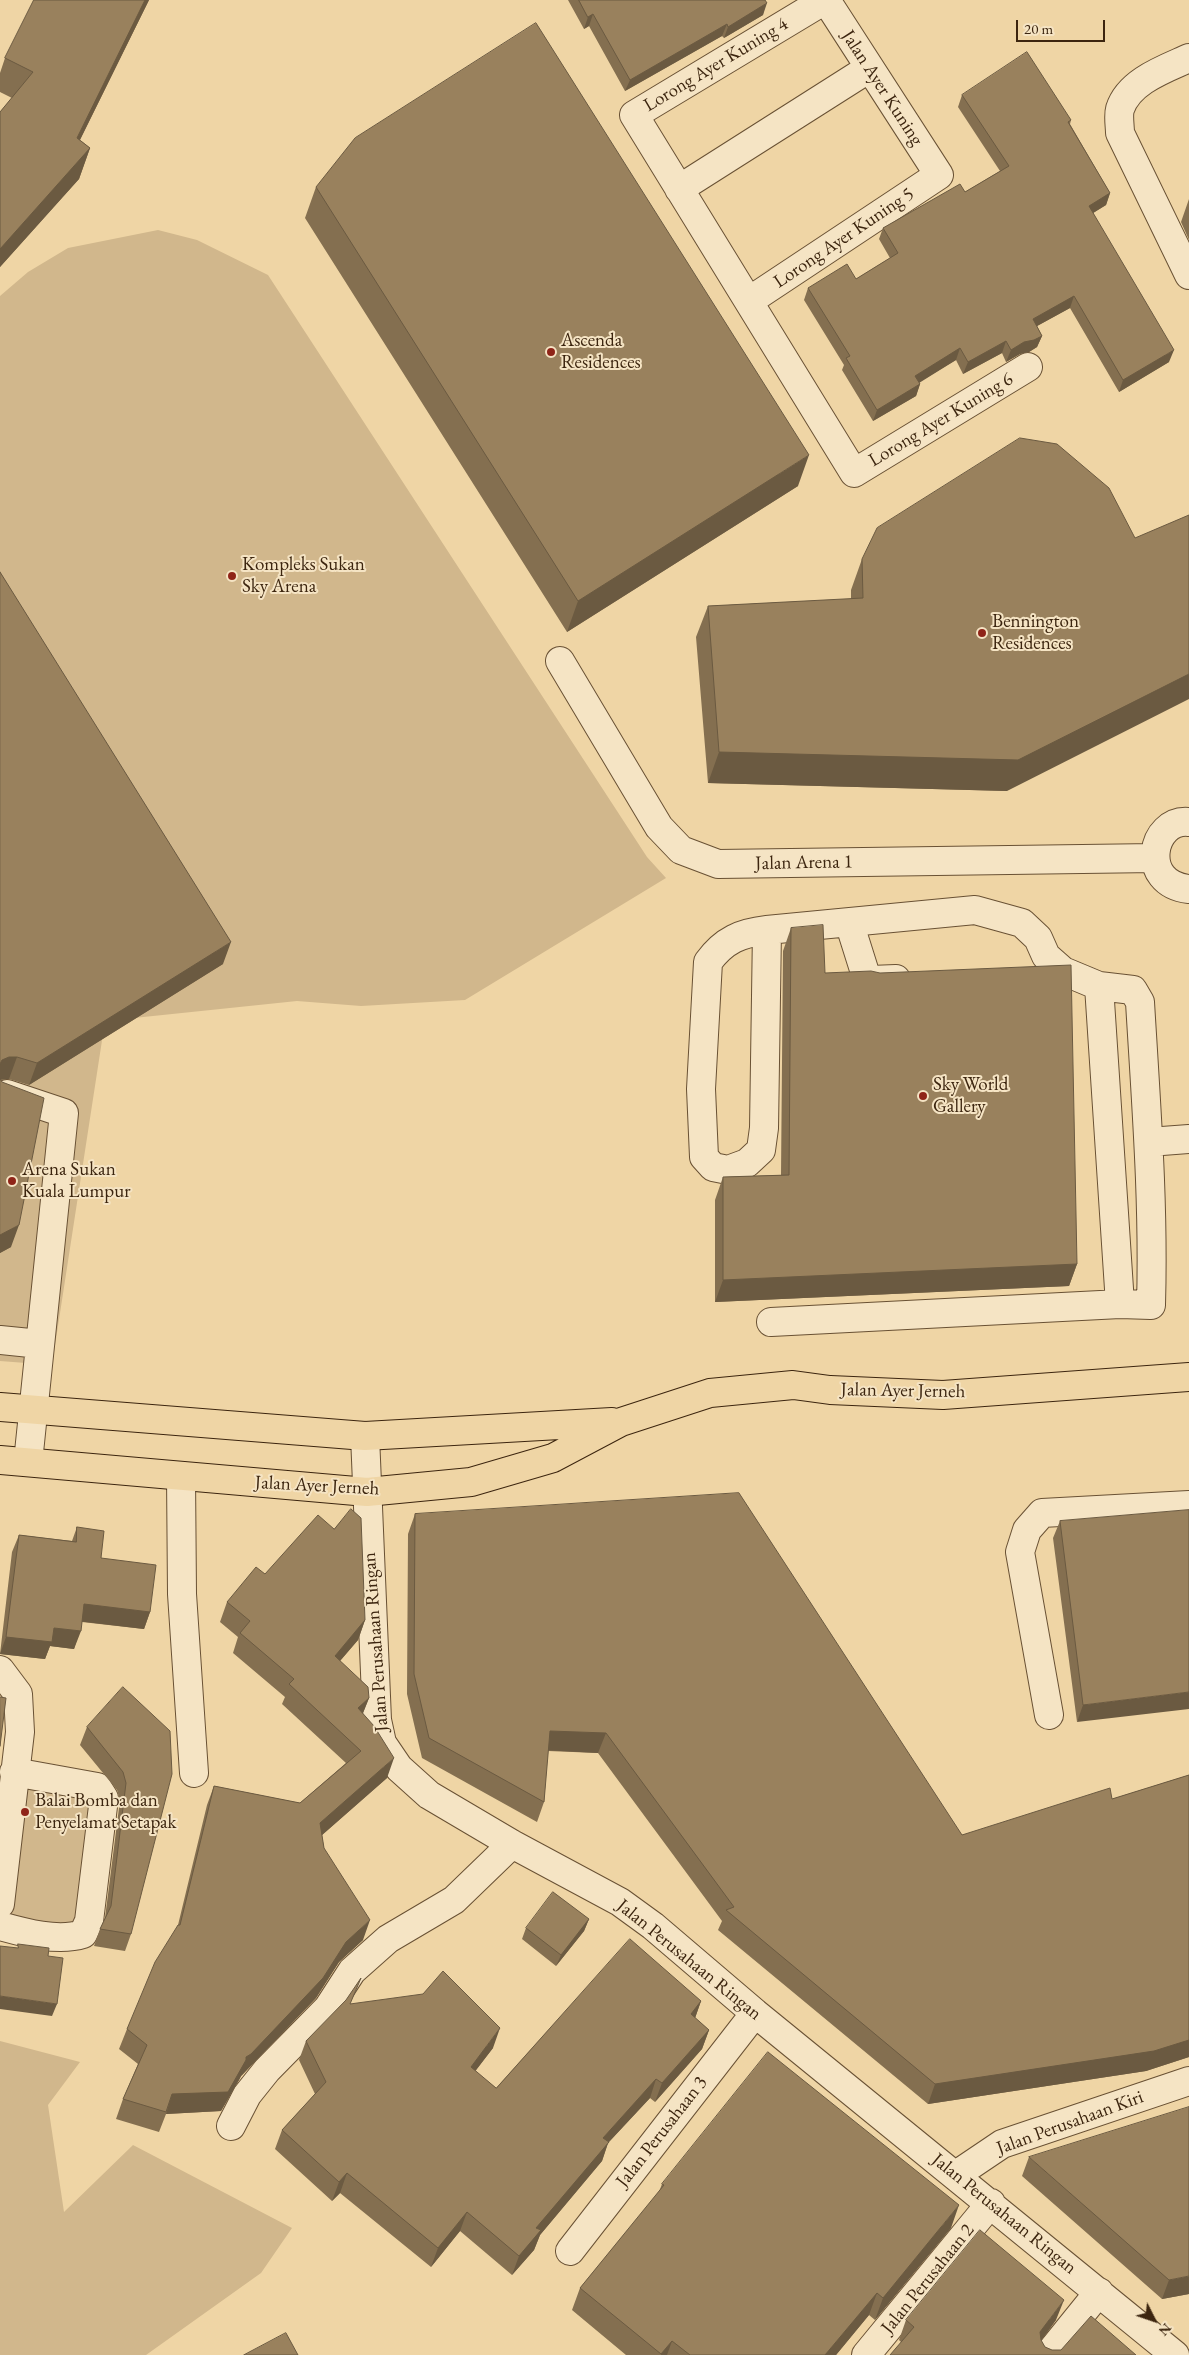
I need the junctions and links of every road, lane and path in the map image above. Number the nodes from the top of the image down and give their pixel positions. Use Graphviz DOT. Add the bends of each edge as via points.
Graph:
graph roads {
  1 [pos="825,0"];
  2 [pos="1189,58"];
  3 [pos="868,69"];
  4 [pos="939,176"];
  5 [pos="679,189"];
  6 [pos="1189,276"];
  7 [pos="749,301"];
  8 [pos="1028,367"];
  9 [pos="560,661"];
  10 [pos="1189,822"];
  11 [pos="1155,858"];
  12 [pos="1189,888"];
  13 [pos="849,922"];
  14 [pos="767,930"];
  15 [pos="1062,971"];
  16 [pos="1024,973"];
  17 [pos="918,978"];
  18 [pos="1099,986"];
  19 [pos="5,1094"];
  20 [pos="1108,1122"];
  21 [pos="1148,1129"];
  22 [pos="1189,1139"];
  23 [pos="1149,1169"];
  24 [pos="1112,1173"];
  25 [pos="1120,1304"];
  26 [pos="771,1322"];
  27 [pos="0,1340"];
  28 [pos="40,1344"];
  29 [pos="1189,1377"];
  30 [pos="0,1407"];
  31 [pos="33,1410"];
  32 [pos="621,1422"];
  33 [pos="365,1436"];
  34 [pos="0,1460"];
  35 [pos="28,1462"];
  36 [pos="182,1476"];
  37 [pos="367,1492"];
  38 [pos="1189,1505"];
  39 [pos="0,1670"];
  40 [pos="1049,1715"];
  41 [pos="14,1772"];
  42 [pos="194,1773"];
  43 [pos="512,1844"];
  44 [pos="0,1904"];
  45 [pos="0,1926"];
  46 [pos="754,2013"];
  47 [pos="1189,2081"];
  48 [pos="231,2126"];
  49 [pos="956,2175"];
  50 [pos="990,2203"];
  51 [pos="570,2251"];
  52 [pos="1099,2292"];
  53 [pos="866,2355"];
  54 [pos="1048,2355"];
  55 [pos="1175,2355"];
  1 -- 3 [label="street, Jalan Ayer Kuning"];
  1 -- 5 [label="street, Lorong Ayer Kuning 4" via="634,115"];
  2 -- 6 [label="street" via="1165,68 1130,90 1120,110 1120,133"];
  3 -- 4 [label="street, Jalan Ayer Kuning"];
  3 -- 5 [label="street"];
  4 -- 7 [label="street, Lorong Ayer Kuning 5"];
  5 -- 7 [label="street"];
  7 -- 8 [label="street, Lorong Ayer Kuning 6" via="854,473"];
  9 -- 11 [label="street, Jalan Arena 1" via="659,827 681,850 718,864"];
  10 -- 11 [label="street" via="1173,826 1162,834"];
  11 -- 12 [label="street" via="1158,871 1166,881 1178,888"];
  13 -- 14 [label="street"];
  13 -- 15 [label="street" via="975,910 1022,923 1038,938 1046,956"];
  13 -- 17 [label="street" via="866,976 871,980"];
  14 -- 14 [label="street" via="750,932 719,946 708,962 701,1089 704,1157 713,1167 728,1170 747,1163 761,1150"];
  15 -- 16 [label="street"];
  15 -- 18 [label="street"];
  18 -- 20 [label="street"];
  18 -- 21 [label="street" via="1133,990 1140,1002"];
  19 -- 28 [label="street" via="64,1113"];
  20 -- 21 [label="street"];
  20 -- 24 [label="street"];
  21 -- 22 [label="street"];
  21 -- 23 [label="street"];
  23 -- 24 [label="street"];
  23 -- 25 [label="street" via="1151,1305"];
  24 -- 25 [label="street"];
  25 -- 26 [label="street"];
  27 -- 28 [label="street"];
  28 -- 31 [label="street"];
  29 -- 32 [label="main road, Jalan Ayer Jerneh" via="944,1395 830,1390 793,1385 710,1394"];
  30 -- 31 [label="main road, Jalan Ayer Jerneh"];
  31 -- 33 [label="main road, Jalan Ayer Jerneh"];
  31 -- 35 [label="street"];
  32 -- 33 [label="main road, Jalan Ayer Jerneh"];
  32 -- 37 [label="main road, Jalan Ayer Jerneh" via="553,1458 471,1482"];
  33 -- 37 [label="street, Jalan Perusahaan Ringan"];
  34 -- 35 [label="main road, Jalan Ayer Jerneh"];
  35 -- 36 [label="main road, Jalan Ayer Jerneh"];
  36 -- 37 [label="main road, Jalan Ayer Jerneh"];
  36 -- 42 [label="street" via="182,1594"];
  37 -- 43 [label="street, Jalan Perusahaan Ringan" via="377,1720 382,1743 399,1768 429,1795"];
  38 -- 40 [label="street" via="1042,1513 1027,1530 1020,1552"];
  39 -- 41 [label="street" via="18,1694 20,1732"];
  41 -- 44 [label="street"];
  41 -- 45 [label="street" via="89,1784 96,1787 104,1798 89,1921 83,1934 72,1938"];
  43 -- 46 [label="street, Jalan Perusahaan Ringan" via="620,1902 653,1926"];
  43 -- 48 [label="street" via="454,1900 388,1939 352,1971 328,2008 267,2070"];
  46 -- 49 [label="street, Jalan Perusahaan Ringan"];
  46 -- 51 [label="street, Jalan Perusahaan 3"];
  47 -- 49 [label="street, Jalan Perusahaan Kiri" via="1002,2144"];
  49 -- 50 [label="street, Jalan Perusahaan Ringan"];
  50 -- 52 [label="street, Jalan Perusahaan Ringan"];
  50 -- 53 [label="street, Jalan Perusahaan 2"];
  52 -- 54 [label="street"];
  52 -- 55 [label="street, Jalan Perusahaan Ringan"];
}
